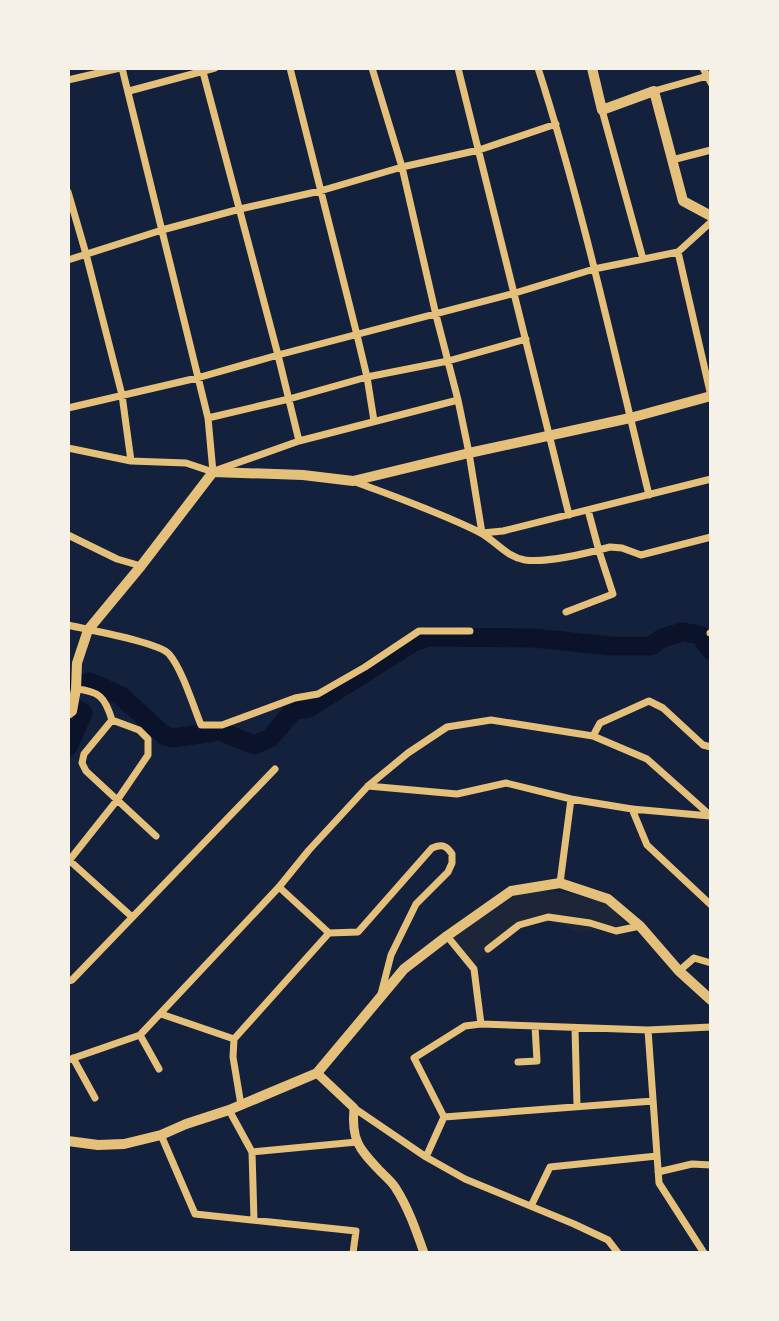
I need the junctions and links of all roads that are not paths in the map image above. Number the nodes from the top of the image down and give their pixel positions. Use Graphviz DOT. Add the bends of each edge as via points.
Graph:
graph roads {
  1 [pos="121,68"];
  2 [pos="215,68"];
  3 [pos="290,68"];
  4 [pos="372,68"];
  5 [pos="458,68"];
  6 [pos="538,68"];
  7 [pos="592,68"];
  8 [pos="203,70"];
  9 [pos="708,76"];
  10 [pos="68,80"];
  11 [pos="129,91"];
  12 [pos="654,91"];
  13 [pos="602,110"];
  14 [pos="556,124"];
  15 [pos="479,150"];
  16 [pos="711,150"];
  17 [pos="673,160"];
  18 [pos="401,167"];
  19 [pos="320,191"];
  20 [pos="68,192"];
  21 [pos="240,209"];
  22 [pos="711,216"];
  23 [pos="711,222"];
  24 [pos="162,230"];
  25 [pos="678,252"];
  26 [pos="86,254"];
  27 [pos="643,259"];
  28 [pos="68,260"];
  29 [pos="594,269"];
  30 [pos="515,293"];
  31 [pos="436,314"];
  32 [pos="357,335"];
  33 [pos="526,339"];
  34 [pos="278,355"];
  35 [pos="448,361"];
  36 [pos="367,377"];
  37 [pos="197,378"];
  38 [pos="122,395"];
  39 [pos="711,396"];
  40 [pos="289,399"];
  41 [pos="458,400"];
  42 [pos="68,408"];
  43 [pos="208,418"];
  44 [pos="630,418"];
  45 [pos="374,421"];
  46 [pos="549,436"];
  47 [pos="299,441"];
  48 [pos="68,448"];
  49 [pos="469,453"];
  50 [pos="131,461"];
  51 [pos="213,472"];
  52 [pos="711,479"];
  53 [pos="353,481"];
  54 [pos="649,495"];
  55 [pos="588,510"];
  56 [pos="569,515"];
  57 [pos="482,533"];
  58 [pos="68,535"];
  59 [pos="711,537"];
  60 [pos="599,551"];
  61 [pos="141,566"];
  62 [pos="566,612"];
  63 [pos="68,625"];
  64 [pos="88,630"];
  65 [pos="470,631"];
  66 [pos="76,689"];
  67 [pos="70,713"];
  68 [pos="112,720"];
  69 [pos="593,736"];
  70 [pos="711,747"];
  71 [pos="275,769"];
  72 [pos="368,786"];
  73 [pos="118,799"];
  74 [pos="571,799"];
  75 [pos="632,809"];
  76 [pos="711,816"];
  77 [pos="156,836"];
  78 [pos="69,862"];
  79 [pos="560,883"];
  80 [pos="279,887"];
  81 [pos="711,905"];
  82 [pos="131,916"];
  83 [pos="640,926"];
  84 [pos="330,933"];
  85 [pos="447,936"];
  86 [pos="488,949"];
  87 [pos="711,963"];
  88 [pos="679,971"];
  89 [pos="70,980"];
  90 [pos="381,995"];
  91 [pos="711,1000"];
  92 [pos="161,1014"];
  93 [pos="481,1024"];
  94 [pos="536,1026"];
  95 [pos="711,1027"];
  96 [pos="575,1028"];
  97 [pos="648,1030"];
  98 [pos="140,1035"];
  99 [pos="233,1039"];
  100 [pos="71,1059"];
  101 [pos="518,1062"];
  102 [pos="159,1069"];
  103 [pos="317,1073"];
  104 [pos="95,1098"];
  105 [pos="653,1101"];
  106 [pos="241,1105"];
  107 [pos="578,1106"];
  108 [pos="354,1108"];
  109 [pos="229,1110"];
  110 [pos="444,1116"];
  111 [pos="161,1135"];
  112 [pos="68,1141"];
  113 [pos="357,1142"];
  114 [pos="252,1152"];
  115 [pos="657,1156"];
  116 [pos="426,1157"];
  117 [pos="711,1165"];
  118 [pos="658,1172"];
  119 [pos="531,1206"];
  120 [pos="254,1220"];
  121 [pos="353,1253"];
  122 [pos="424,1253"];
  123 [pos="618,1253"];
  124 [pos="704,1253"];
  1 -- 10 [label="street"];
  1 -- 11 [label="street"];
  2 -- 8 [label="street"];
  3 -- 19 [label="street"];
  4 -- 18 [label="street"];
  5 -- 15 [label="street"];
  6 -- 14 [label="street"];
  7 -- 13 [label="main road"];
  8 -- 11 [label="street"];
  8 -- 21 [label="street"];
  9 -- 12 [label="street"];
  11 -- 24 [label="street"];
  12 -- 13 [label="main road"];
  12 -- 17 [label="main road"];
  13 -- 27 [label="street"];
  14 -- 15 [label="street"];
  14 -- 29 [label="street"];
  15 -- 18 [label="street"];
  15 -- 30 [label="street"];
  16 -- 17 [label="street"];
  17 -- 22 [label="main road" via="683,201"];
  18 -- 19 [label="street"];
  18 -- 31 [label="street"];
  19 -- 21 [label="street"];
  19 -- 32 [label="street"];
  20 -- 26 [label="street"];
  21 -- 24 [label="street"];
  21 -- 34 [label="street"];
  23 -- 25 [label="street"];
  24 -- 26 [label="street"];
  24 -- 37 [label="street"];
  25 -- 27 [label="street"];
  25 -- 39 [label="street"];
  26 -- 28 [label="street"];
  26 -- 38 [label="street"];
  27 -- 29 [label="street"];
  29 -- 30 [label="street"];
  29 -- 44 [label="street"];
  30 -- 31 [label="street"];
  30 -- 33 [label="street"];
  31 -- 32 [label="street"];
  31 -- 35 [label="street"];
  32 -- 34 [label="street"];
  32 -- 36 [label="street"];
  33 -- 35 [label="street"];
  33 -- 46 [label="street"];
  34 -- 37 [label="street"];
  34 -- 40 [label="street"];
  35 -- 36 [label="street"];
  35 -- 41 [label="street"];
  36 -- 40 [label="street"];
  36 -- 45 [label="street"];
  37 -- 38 [label="street"];
  37 -- 43 [label="street"];
  38 -- 42 [label="street"];
  38 -- 50 [label="street"];
  39 -- 44 [label="main road"];
  40 -- 43 [label="street"];
  40 -- 47 [label="street"];
  41 -- 45 [label="street"];
  41 -- 49 [label="street"];
  43 -- 51 [label="street"];
  44 -- 46 [label="main road"];
  44 -- 54 [label="street"];
  45 -- 47 [label="street"];
  46 -- 49 [label="main road"];
  46 -- 56 [label="street"];
  47 -- 51 [label="street"];
  48 -- 50 [label="street"];
  49 -- 53 [label="main road"];
  49 -- 57 [label="street"];
  50 -- 51 [label="street" via="186,463"];
  51 -- 53 [label="main road"];
  51 -- 61 [label="main road"];
  52 -- 54 [label="street"];
  53 -- 57 [label="street"];
  54 -- 55 [label="street"];
  55 -- 56 [label="street"];
  55 -- 60 [label="street"];
  56 -- 57 [label="street"];
  57 -- 60 [label="street" via="523,560"];
  58 -- 61 [label="street"];
  59 -- 60 [label="street" via="641,555 622,548"];
  60 -- 62 [label="street" via="613,594"];
  61 -- 64 [label="main road"];
  63 -- 64 [label="street"];
  64 -- 65 [label="street" via="167,652 201,725 222,724 318,694 419,631"];
  64 -- 66 [label="main road" via="77,663"];
  66 -- 67 [label="main road"];
  66 -- 68 [label="street" via="100,695"];
  68 -- 73 [label="street" via="84,754 82,763"];
  68 -- 73 [label="street" via="139,730 148,740 148,755"];
  69 -- 70 [label="street" via="600,723 649,701"];
  69 -- 72 [label="street" via="491,720 447,727"];
  69 -- 76 [label="street" via="647,759"];
  71 -- 82 [label="street"];
  72 -- 74 [label="street" via="457,794 506,783"];
  72 -- 80 [label="street"];
  73 -- 77 [label="street"];
  73 -- 78 [label="street"];
  74 -- 75 [label="street"];
  74 -- 79 [label="street"];
  75 -- 76 [label="street"];
  75 -- 81 [label="street" via="647,845"];
  78 -- 82 [label="street"];
  79 -- 83 [label="main road" via="608,899"];
  79 -- 85 [label="main road" via="511,891"];
  80 -- 84 [label="street"];
  80 -- 92 [label="street"];
  82 -- 89 [label="street"];
  83 -- 86 [label="street" via="616,931 548,917 519,925"];
  83 -- 88 [label="main road"];
  84 -- 90 [label="street" via="358,932 432,848 440,845 452,854 448,872 416,904 391,955"];
  84 -- 99 [label="street"];
  85 -- 90 [label="main road" via="404,969"];
  85 -- 93 [label="street" via="474,969"];
  87 -- 88 [label="street" via="694,957"];
  88 -- 91 [label="main road"];
  90 -- 103 [label="main road"];
  92 -- 98 [label="street"];
  92 -- 99 [label="street"];
  93 -- 94 [label="street"];
  93 -- 110 [label="street" via="465,1026 414,1058"];
  94 -- 96 [label="street"];
  94 -- 101 [label="street" via="537,1061"];
  95 -- 97 [label="street"];
  96 -- 97 [label="street"];
  96 -- 107 [label="street"];
  97 -- 105 [label="street"];
  98 -- 100 [label="street"];
  98 -- 102 [label="street"];
  99 -- 106 [label="street"];
  100 -- 104 [label="street"];
  103 -- 106 [label="main road"];
  103 -- 108 [label="street"];
  105 -- 107 [label="street"];
  105 -- 115 [label="street"];
  106 -- 109 [label="main road"];
  107 -- 110 [label="street"];
  108 -- 113 [label="street"];
  108 -- 116 [label="street"];
  109 -- 111 [label="main road"];
  109 -- 114 [label="street"];
  110 -- 116 [label="street"];
  111 -- 112 [label="main road" via="124,1144"];
  111 -- 120 [label="street" via="195,1214"];
  113 -- 114 [label="street"];
  113 -- 122 [label="street" via="394,1186"];
  114 -- 120 [label="street"];
  115 -- 118 [label="street"];
  115 -- 119 [label="street" via="550,1167"];
  116 -- 119 [label="street"];
  117 -- 118 [label="street"];
  118 -- 124 [label="street" via="659,1183"];
  119 -- 123 [label="street" via="608,1240"];
  120 -- 121 [label="street" via="356,1231"];
}
